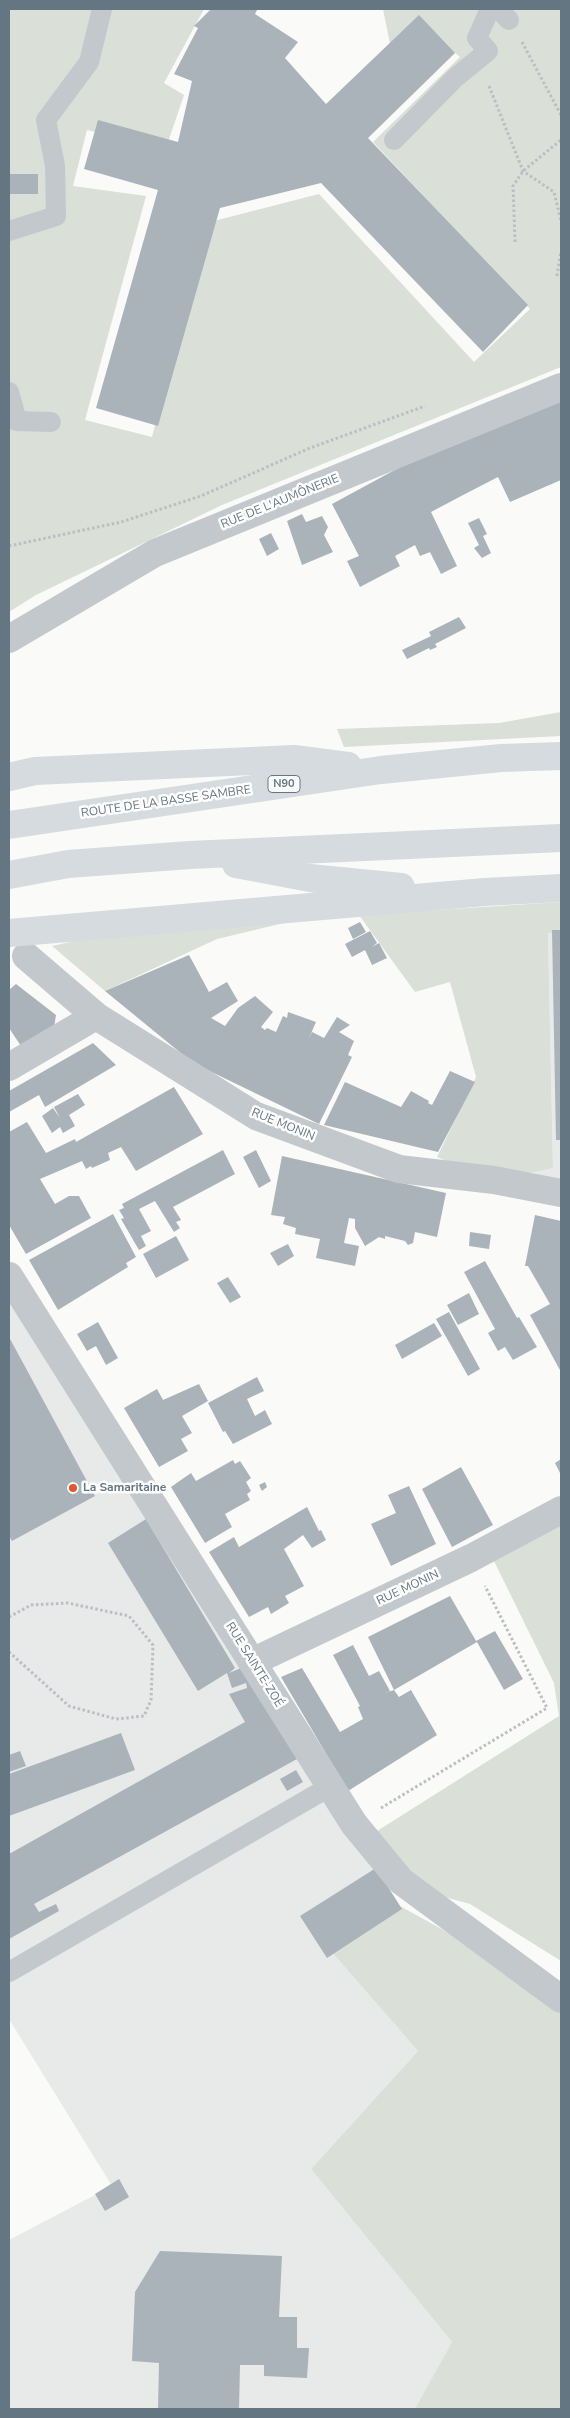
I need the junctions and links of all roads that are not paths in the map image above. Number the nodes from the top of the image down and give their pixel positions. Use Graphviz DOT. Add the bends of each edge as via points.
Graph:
graph roads {
  1 [pos="102,9"];
  2 [pos="490,9"];
  3 [pos="394,140"];
  4 [pos="9,231"];
  5 [pos="561,387"];
  6 [pos="9,392"];
  7 [pos="51,422"];
  8 [pos="9,639"];
  9 [pos="561,756"];
  10 [pos="381,770"];
  11 [pos="9,777"];
  12 [pos="9,825"];
  13 [pos="561,838"];
  14 [pos="190,855"];
  15 [pos="9,875"];
  16 [pos="561,888"];
  17 [pos="465,894"];
  18 [pos="9,934"];
  19 [pos="26,956"];
  20 [pos="96,1016"];
  21 [pos="9,1067"];
  22 [pos="561,1193"];
  23 [pos="9,1276"];
  24 [pos="561,1510"];
  25 [pos="252,1662"];
  26 [pos="330,1786"];
  27 [pos="9,1972"];
  28 [pos="561,1999"];
  1 -- 4 [label="lane" via="90,62 46,120 54,166 56,216"];
  2 -- 3 [label="lane" via="477,38 488,52 455,78"];
  5 -- 8 [label="street, RUE DE L'AUMÔNERIE" via="155,553"];
  6 -- 7 [label="lane" via="17,421"];
  9 -- 10 [label="highway, ROUTE DE LA BASSE SAMBRE / N90" via="501,758"];
  10 -- 11 [label="highway" via="294,759 35,771"];
  10 -- 12 [label="highway, ROUTE DE LA BASSE SAMBRE / N90"];
  13 -- 14 [label="highway"];
  14 -- 15 [label="highway" via="68,864"];
  14 -- 17 [label="highway" via="310,878"];
  16 -- 17 [label="highway"];
  17 -- 18 [label="highway"];
  19 -- 20 [label="street, RUE MONIN"];
  20 -- 21 [label="street"];
  20 -- 22 [label="street, RUE MONIN" via="256,1116 399,1169 494,1180"];
  23 -- 25 [label="street, RUE SAINTE-ZOÉ"];
  24 -- 25 [label="street, RUE MONIN" via="471,1558"];
  25 -- 26 [label="street, RUE SAINTE-ZOÉ"];
  26 -- 27 [label="lane"];
  26 -- 28 [label="street, RUE SAINTE-ZOÉ" via="354,1824 401,1881"];
}
